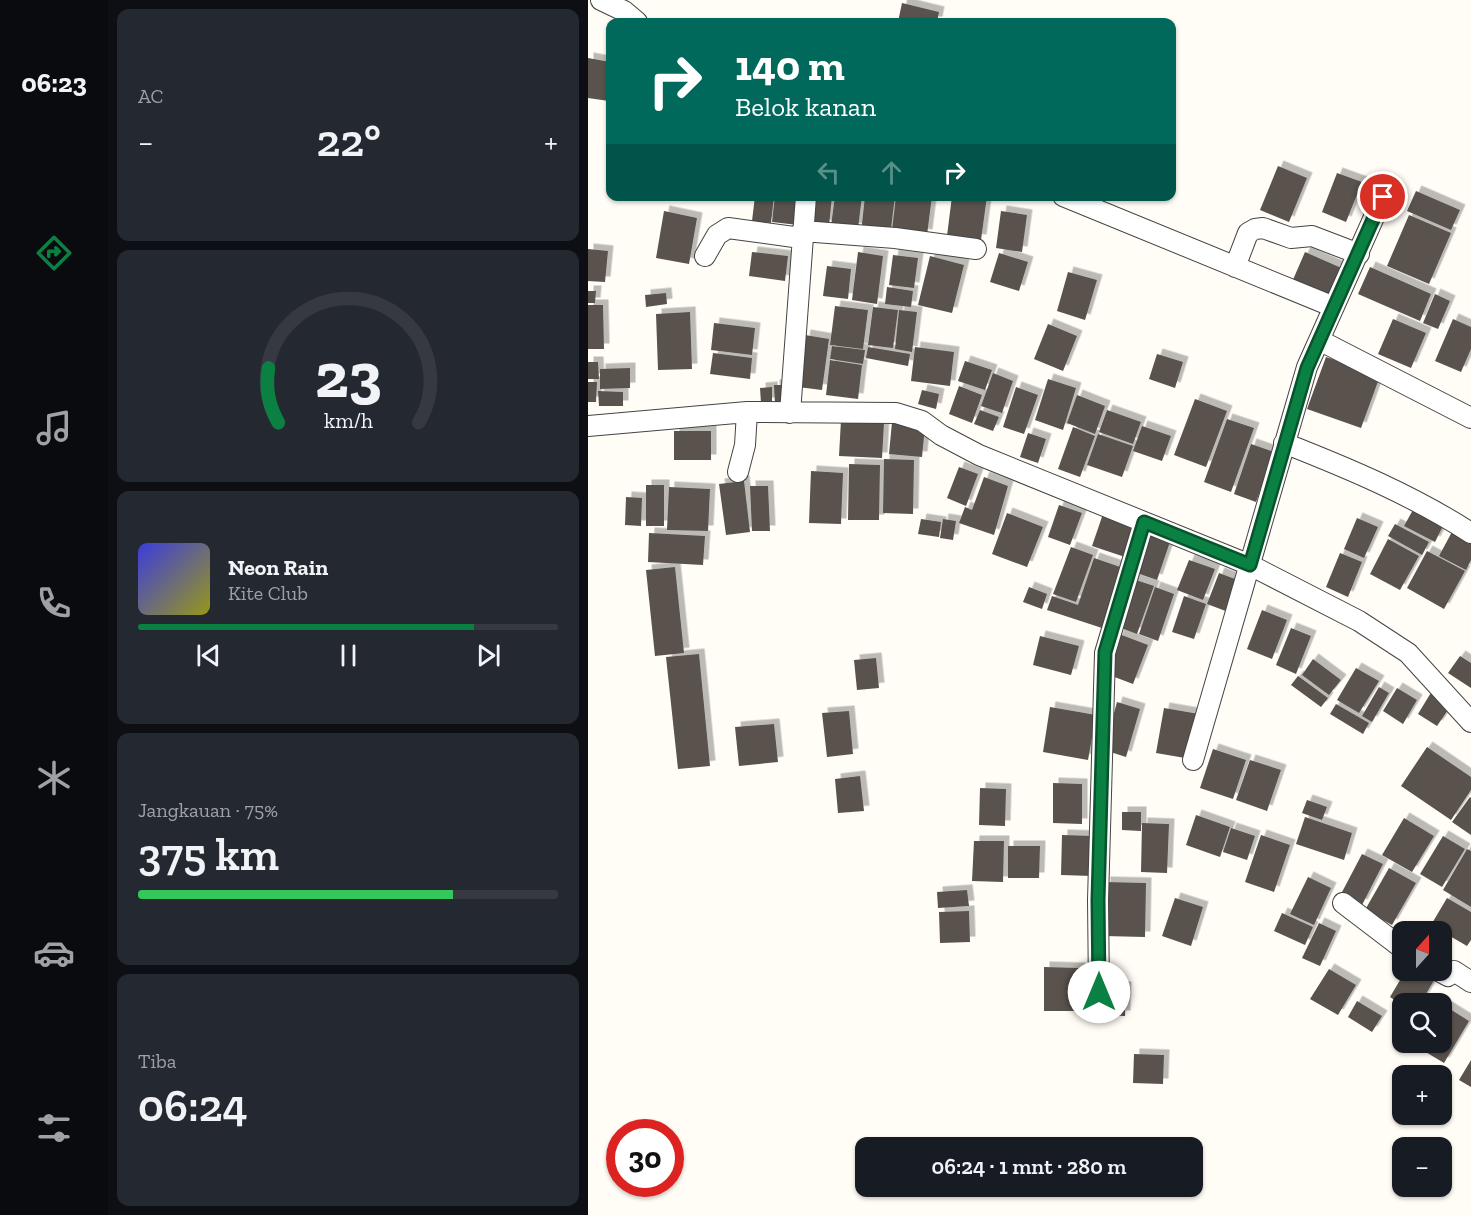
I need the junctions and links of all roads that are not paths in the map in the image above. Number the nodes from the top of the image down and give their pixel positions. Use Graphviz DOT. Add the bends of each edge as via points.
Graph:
graph roads {
  1 [pos="602,0"];
  2 [pos="633,18"];
  3 [pos="1383,197"];
  4 [pos="805,201"];
  5 [pos="1075,201"];
  6 [pos="802,234"];
  7 [pos="975,249"];
  8 [pos="1359,254"];
  9 [pos="705,256"];
  10 [pos="1234,267"];
  11 [pos="1334,307"];
  12 [pos="1319,340"];
  13 [pos="747,412"];
  14 [pos="790,413"];
  15 [pos="1471,418"];
  16 [pos="588,426"];
  17 [pos="1284,442"];
  18 [pos="738,472"];
  19 [pos="1144,522"];
  20 [pos="1471,533"];
  21 [pos="1250,565"];
  22 [pos="1471,722"];
  23 [pos="1193,760"];
  24 [pos="1343,903"];
  25 [pos="1392,940"];
  26 [pos="1452,973"];
  27 [pos="1471,982"];
  28 [pos="1099,992"];
  1 -- 2 [label="street"];
  3 -- 8 [label="street"];
  4 -- 6 [label="street"];
  5 -- 10 [label="street"];
  6 -- 7 [label="street" via="895,238"];
  6 -- 9 [label="street" via="728,228 717,235"];
  6 -- 14 [label="street"];
  8 -- 10 [label="street" via="1312,236 1291,238 1263,228 1248,233"];
  8 -- 11 [label="street"];
  10 -- 11 [label="street"];
  11 -- 12 [label="street"];
  12 -- 15 [label="street"];
  12 -- 17 [label="street"];
  13 -- 14 [label="street"];
  13 -- 16 [label="street"];
  13 -- 18 [label="street"];
  14 -- 19 [label="street" via="906,414 979,455"];
  17 -- 20 [label="street" via="1388,485"];
  17 -- 21 [label="street"];
  19 -- 21 [label="street"];
  19 -- 28 [label="street" via="1105,652"];
  21 -- 22 [label="street" via="1399,645"];
  21 -- 23 [label="street"];
  24 -- 25 [label="street"];
  26 -- 27 [label="street"];
}
